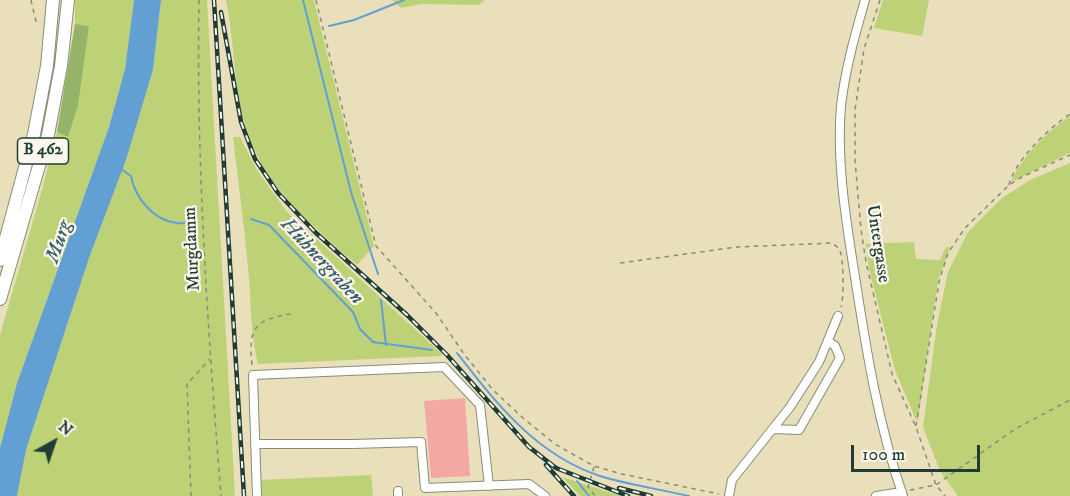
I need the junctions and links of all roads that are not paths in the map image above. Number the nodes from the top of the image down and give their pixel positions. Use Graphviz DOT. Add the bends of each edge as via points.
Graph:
graph roads {
  1 [pos="53,0"];
  2 [pos="68,0"];
  3 [pos="865,0"];
  4 [pos="0,260"];
  5 [pos="0,299"];
  6 [pos="838,316"];
  7 [pos="829,342"];
  8 [pos="773,429"];
  9 [pos="257,444"];
  10 [pos="489,486"];
  11 [pos="436,492"];
  12 [pos="902,494"];
  13 [pos="257,496"];
  14 [pos="545,496"];
  15 [pos="729,496"];
  16 [pos="876,496"];
  1 -- 4 [label="highway, B 462" via="47,66 34,134"];
  2 -- 5 [label="highway, B 462" via="48,135"];
  3 -- 12 [label="street" via="844,81 840,139 843,188 868,361"];
  6 -- 7 [label="street"];
  7 -- 8 [label="street"];
  7 -- 8 [label="street" via="840,358 799,430"];
  8 -- 15 [label="street" via="732,480"];
  9 -- 10 [label="street" via="253,375 444,367 480,405"];
  9 -- 11 [label="street" via="421,442 425,488"];
  9 -- 13 [label="street"];
  10 -- 11 [label="street"];
  10 -- 14 [label="street" via="529,484"];
  12 -- 16 [label="street"];
}
